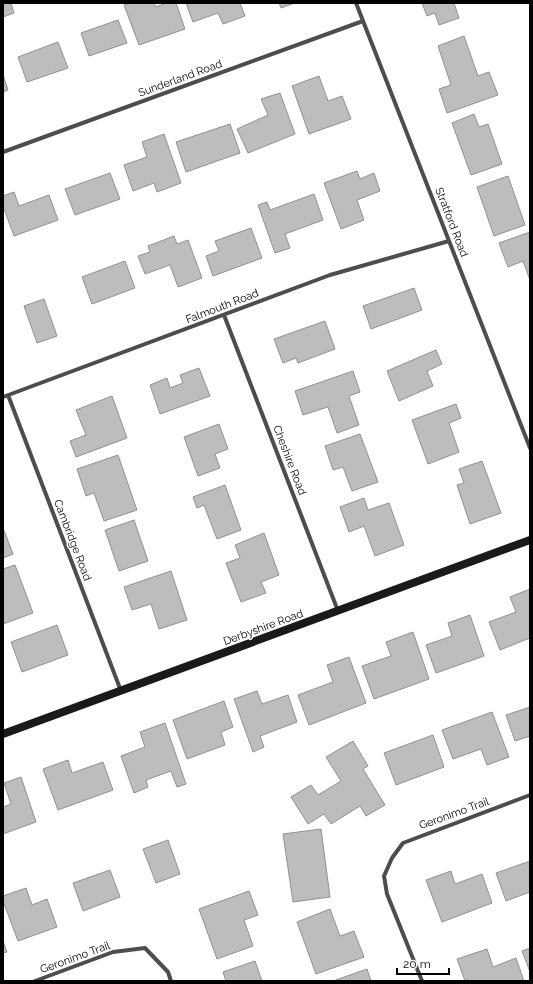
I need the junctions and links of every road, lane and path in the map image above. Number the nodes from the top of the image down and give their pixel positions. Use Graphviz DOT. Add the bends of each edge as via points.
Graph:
graph roads {
  1 [pos="356,3"];
  2 [pos="363,21"];
  3 [pos="3,152"];
  4 [pos="449,241"];
  5 [pos="224,315"];
  6 [pos="8,395"];
  7 [pos="3,397"];
  8 [pos="530,448"];
  9 [pos="530,540"];
  10 [pos="339,611"];
  11 [pos="122,691"];
  12 [pos="3,734"];
  13 [pos="530,795"];
  14 [pos="34,981"];
  15 [pos="171,981"];
  16 [pos="422,981"];
  1 -- 2 [label="street, Stratford Road"];
  2 -- 3 [label="street, Sunderland Road"];
  2 -- 4 [label="street, Stratford Road"];
  4 -- 5 [label="street, Falmouth Road" via="330,275"];
  4 -- 8 [label="street, Stratford Road"];
  5 -- 6 [label="street, Falmouth Road"];
  5 -- 10 [label="street, Cheshire Road"];
  6 -- 7 [label="street, Falmouth Road"];
  6 -- 11 [label="street, Cambridge Road"];
  9 -- 10 [label="street, Derbyshire Road"];
  10 -- 11 [label="street, Derbyshire Road"];
  11 -- 12 [label="street, Derbyshire Road"];
  13 -- 16 [label="street, Geronimo Trail" via="403,843 392,858 384,876 388,894"];
  14 -- 15 [label="street, Geronimo Trail" via="113,952 145,948 168,972"];
}
